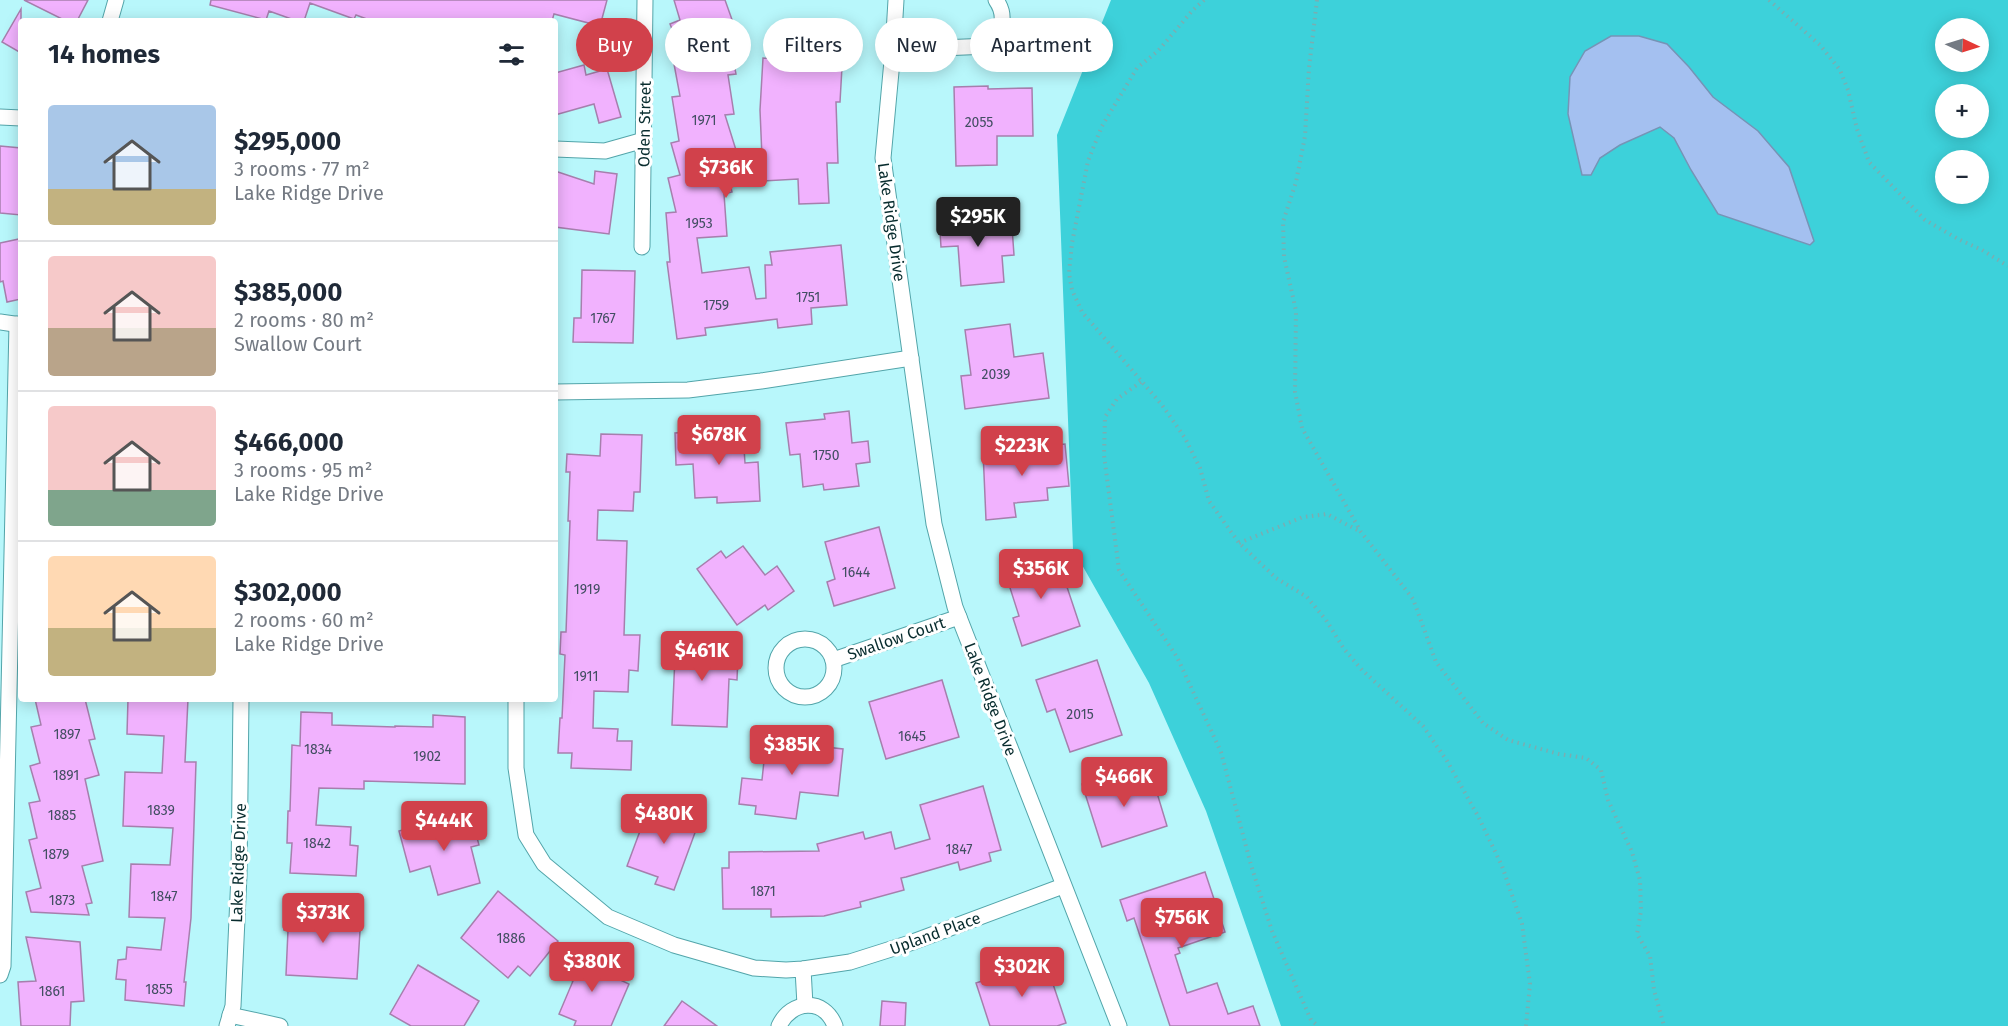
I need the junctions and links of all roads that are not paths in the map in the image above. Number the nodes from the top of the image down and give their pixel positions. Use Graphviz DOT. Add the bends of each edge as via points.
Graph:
graph roads {
  1 [pos="116,0"];
  2 [pos="645,0"];
  3 [pos="896,0"];
  4 [pos="996,0"];
  5 [pos="111,18"];
  6 [pos="895,18"];
  7 [pos="958,47"];
  8 [pos="891,72"];
  9 [pos="0,117"];
  10 [pos="18,118"];
  11 [pos="644,140"];
  12 [pos="558,148"];
  13 [pos="642,247"];
  14 [pos="0,322"];
  15 [pos="18,324"];
  16 [pos="910,358"];
  17 [pos="18,364"];
  18 [pos="558,392"];
  19 [pos="959,617"];
  20 [pos="833,660"];
  21 [pos="242,702"];
  22 [pos="516,702"];
  23 [pos="1063,886"];
  24 [pos="803,969"];
  25 [pos="0,975"];
  26 [pos="806,1005"];
  27 [pos="228,1021"];
  28 [pos="280,1026"];
  29 [pos="779,1026"];
  30 [pos="835,1026"];
  31 [pos="1119,1026"];
  1 -- 5 [label="street"];
  2 -- 11 [label="street, Oden Street"];
  3 -- 6 [label="street, Lake Ridge Drive"];
  4 -- 7 [label="street" via="1003,19 1000,32 989,46"];
  8 -- 16 [label="street, Lake Ridge Drive" via="883,158"];
  9 -- 10 [label="street"];
  11 -- 12 [label="street" via="604,151"];
  11 -- 13 [label="street, Oden Street"];
  14 -- 15 [label="street"];
  16 -- 18 [label="street" via="688,390"];
  16 -- 19 [label="street, Lake Ridge Drive" via="934,524"];
  17 -- 25 [label="street"];
  19 -- 20 [label="street, Swallow Court"];
  19 -- 23 [label="street, Lake Ridge Drive"];
  21 -- 27 [label="street, Lake Ridge Drive" via="233,1006"];
  22 -- 24 [label="street, Upland Place" via="516,768 526,835 544,864 608,917 674,945 754,968"];
  23 -- 24 [label="street, Upland Place" via="910,943"];
  23 -- 31 [label="street, Lake Ridge Drive"];
  24 -- 26 [label="street"];
  26 -- 29 [label="street" via="789,1011"];
  26 -- 30 [label="street" via="822,1009"];
  27 -- 28 [label="street"];
}
